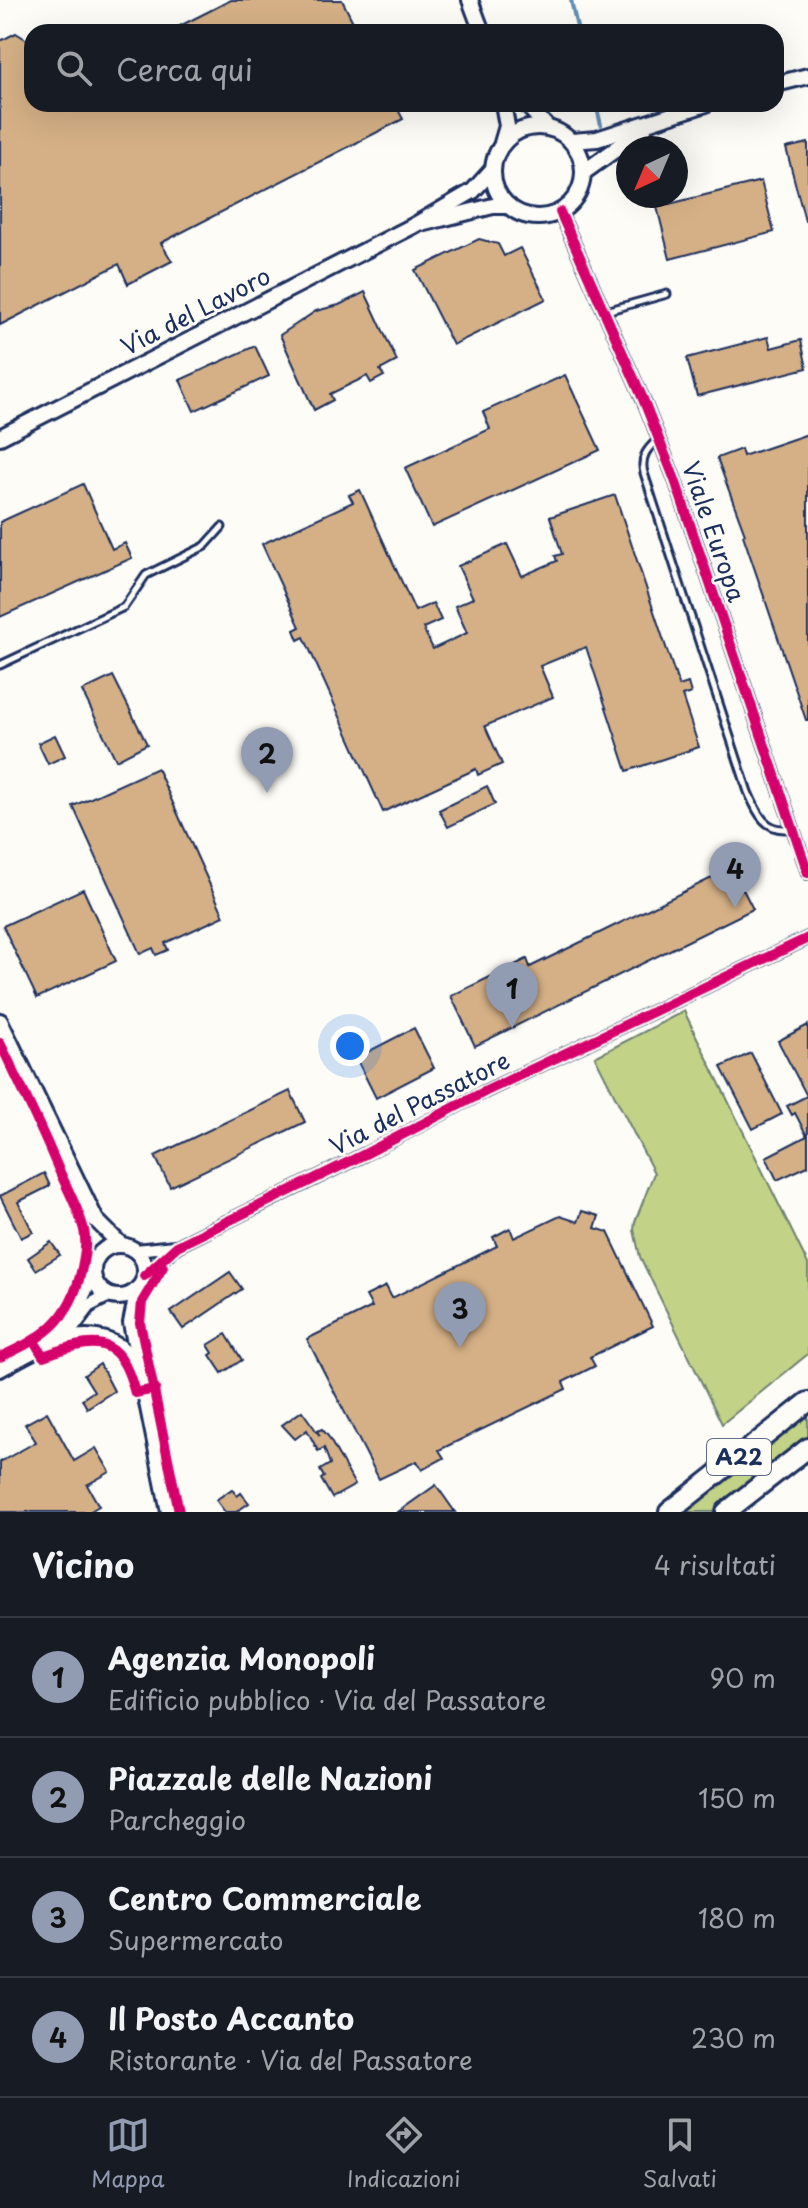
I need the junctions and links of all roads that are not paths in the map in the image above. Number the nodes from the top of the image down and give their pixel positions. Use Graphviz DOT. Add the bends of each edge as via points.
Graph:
graph roads {
  1 [pos="470,0"];
  2 [pos="479,24"];
  3 [pos="808,76"];
  4 [pos="784,82"];
  5 [pos="504,112"];
  6 [pos="533,112"];
  7 [pos="683,112"];
  8 [pos="655,122"];
  9 [pos="547,127"];
  10 [pos="572,141"];
  11 [pos="502,143"];
  12 [pos="492,170"];
  13 [pos="584,172"];
  14 [pos="509,206"];
  15 [pos="560,212"];
  16 [pos="413,226"];
  17 [pos="667,294"];
  18 [pos="605,312"];
  19 [pos="0,437"];
  20 [pos="659,438"];
  21 [pos="222,527"];
  22 [pos="0,665"];
  23 [pos="792,828"];
  24 [pos="808,873"];
  25 [pos="808,938"];
  26 [pos="0,1021"];
  27 [pos="96,1220"];
  28 [pos="120,1244"];
  29 [pos="177,1246"];
  30 [pos="135,1250"];
  31 [pos="99,1253"];
  32 [pos="93,1276"];
  33 [pos="141,1282"];
  34 [pos="110,1296"];
  35 [pos="131,1323"];
  36 [pos="65,1338"];
  37 [pos="50,1344"];
  38 [pos="0,1370"];
  39 [pos="140,1371"];
  40 [pos="808,1402"];
  41 [pos="808,1448"];
  42 [pos="169,1512"];
  43 [pos="669,1512"];
  44 [pos="726,1512"];
  1 -- 2 [label="main road"];
  3 -- 4 [label="main road"];
  5 -- 11 [label="main road, Via del Lavoro"];
  6 -- 9 [label="main road"];
  7 -- 8 [label="main road"];
  8 -- 10 [label="main road"];
  8 -- 13 [label="main road"];
  9 -- 10 [label="main road"];
  9 -- 11 [label="main road" via="522,129"];
  10 -- 13 [label="main road"];
  11 -- 12 [label="main road, Via del Lavoro"];
  12 -- 14 [label="main road" via="497,190"];
  12 -- 16 [label="main road, Via del Lavoro" via="473,191"];
  13 -- 15 [label="main road" via="577,196"];
  14 -- 15 [label="main road, Via del Lavoro" via="528,216"];
  14 -- 16 [label="main road, Via del Lavoro"];
  15 -- 18 [label="street, Viale Europa"];
  16 -- 19 [label="main road, Via del Lavoro"];
  17 -- 18 [label="lane"];
  18 -- 20 [label="street, Viale Europa"];
  20 -- 23 [label="street, Viale Europa"];
  20 -- 23 [label="lane" via="645,453 642,466 748,792 770,825 781,831"];
  21 -- 22 [label="lane" via="205,546 146,575 124,607"];
  23 -- 24 [label="street, Viale Europa"];
  25 -- 29 [label="street, Via del Passatore"];
  26 -- 27 [label="main road"];
  27 -- 28 [label="main road"];
  27 -- 31 [label="main road"];
  28 -- 30 [label="main road"];
  28 -- 31 [label="main road"];
  29 -- 30 [label="street, Via del Passatore"];
  29 -- 33 [label="street, Via del Passatore"];
  30 -- 33 [label="main road" via="143,1259"];
  31 -- 32 [label="main road"];
  32 -- 34 [label="main road"];
  32 -- 37 [label="street"];
  33 -- 34 [label="main road" via="127,1296"];
  33 -- 35 [label="main road"];
  34 -- 35 [label="main road"];
  34 -- 36 [label="street" via="90,1305"];
  35 -- 39 [label="main road"];
  36 -- 37 [label="street"];
  36 -- 39 [label="street" via="106,1339 123,1347"];
  37 -- 38 [label="street"];
  39 -- 42 [label="main road"];
  40 -- 43 [label="highway, A22"];
  41 -- 44 [label="highway, A22"];
}
